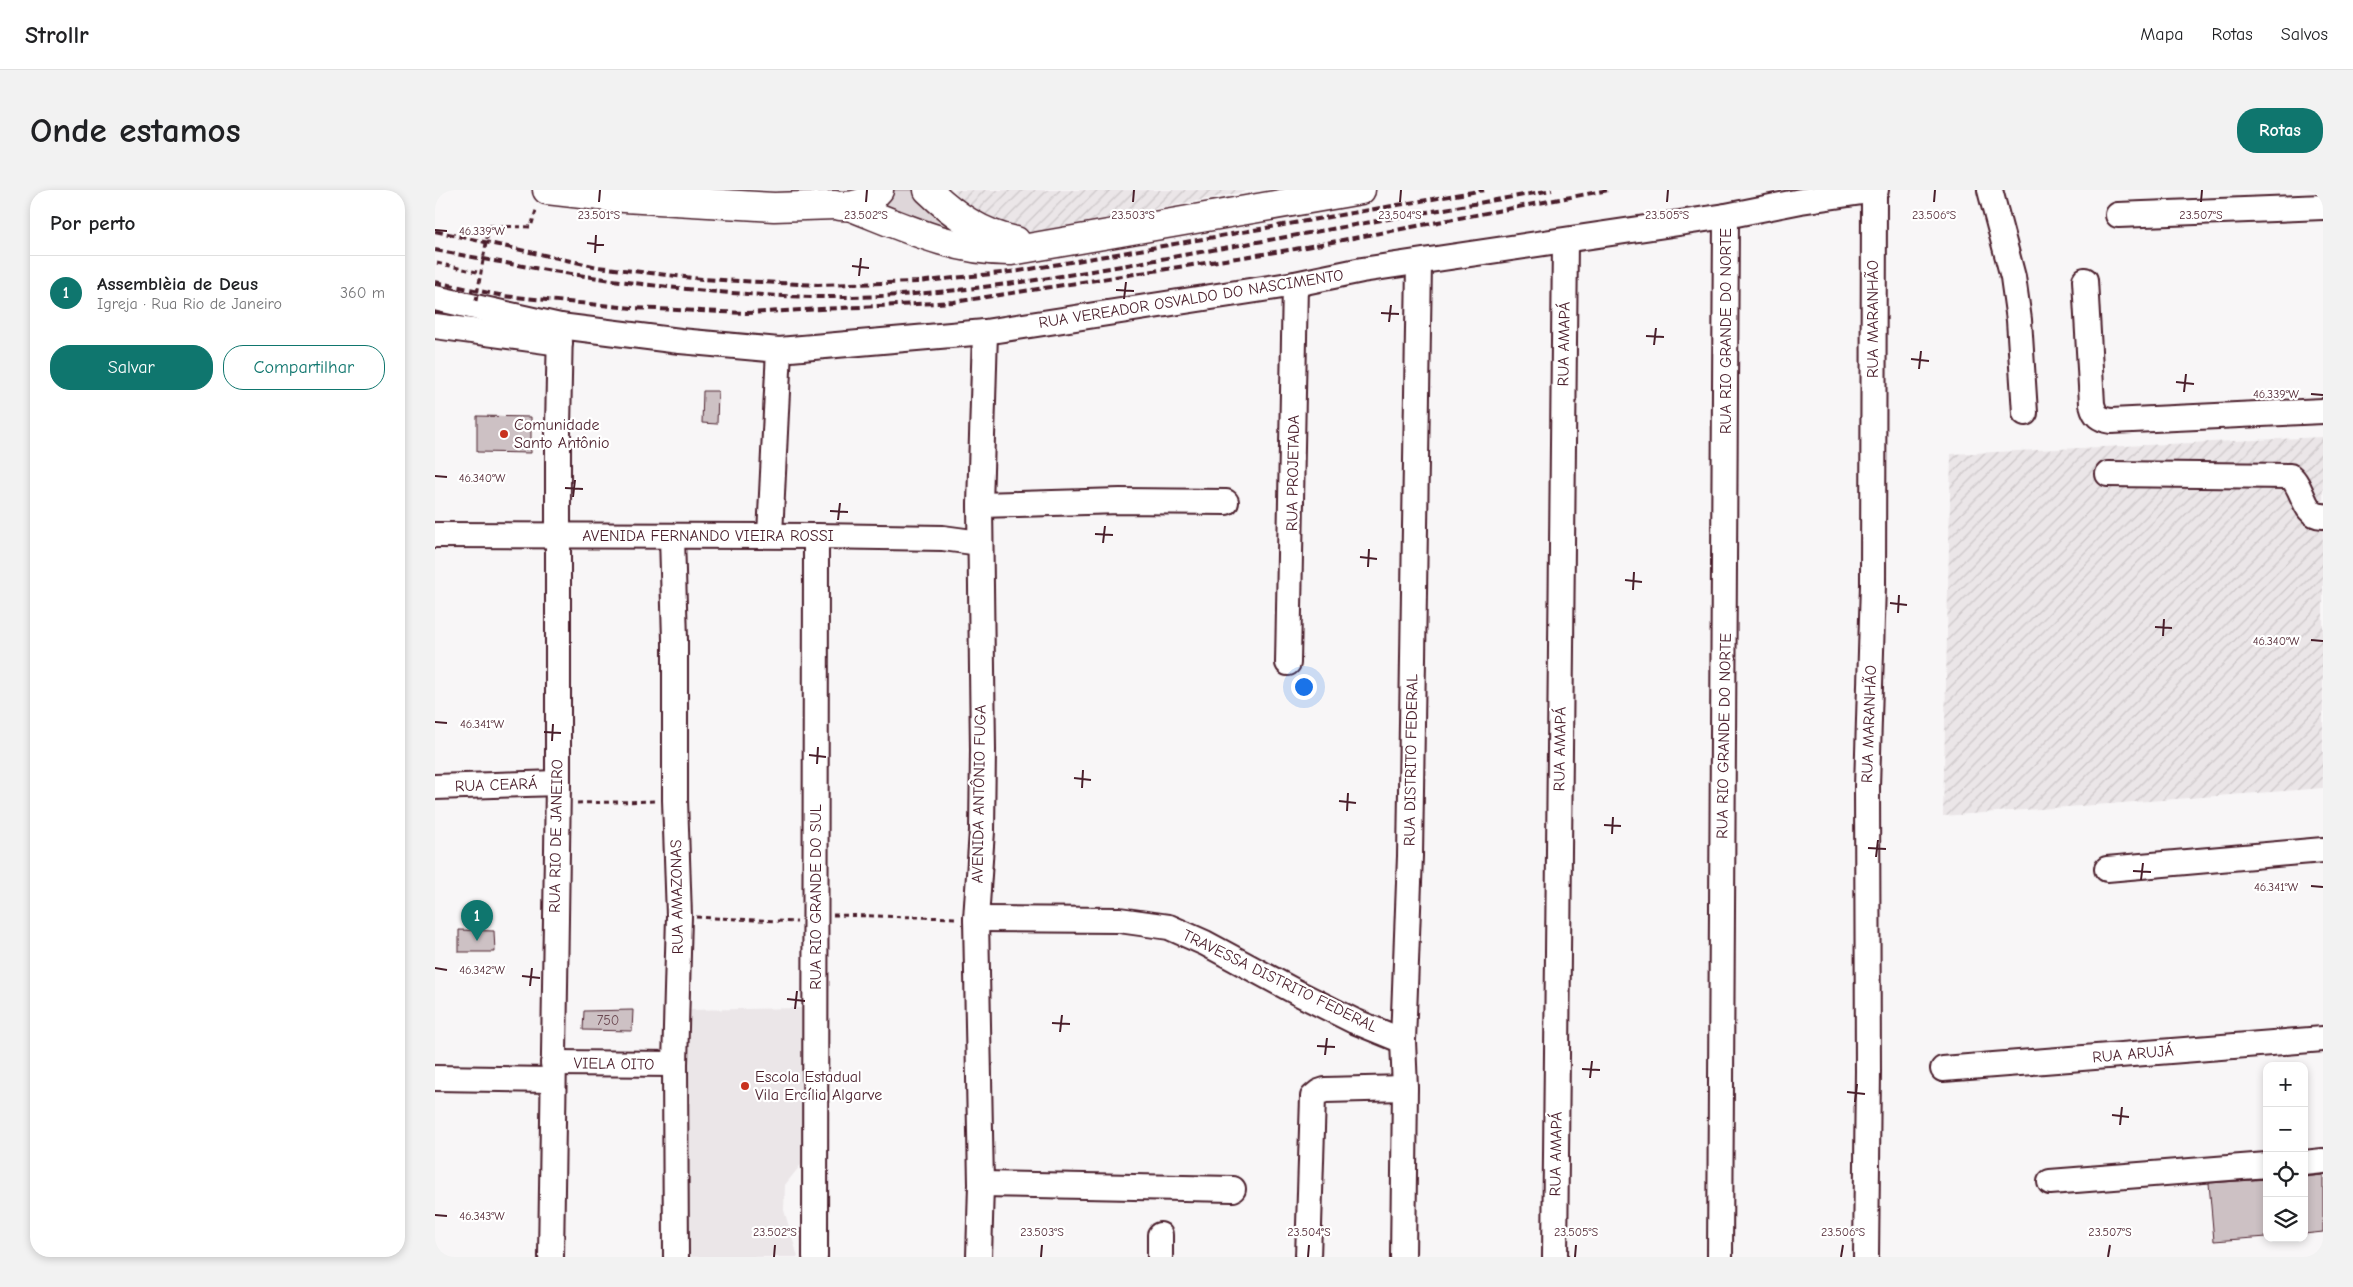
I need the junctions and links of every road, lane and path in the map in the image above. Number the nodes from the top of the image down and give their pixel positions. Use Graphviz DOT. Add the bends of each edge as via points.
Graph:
graph roads {
  1 [pos="547,190"];
  2 [pos="775,190"];
  3 [pos="811,190"];
  4 [pos="879,190"];
  5 [pos="929,190"];
  6 [pos="1361,190"];
  7 [pos="1875,190"];
  8 [pos="1990,190"];
  9 [pos="745,205"];
  10 [pos="842,206"];
  11 [pos="2323,207"];
  12 [pos="2119,215"];
  13 [pos="1727,216"];
  14 [pos="531,228"];
  15 [pos="1565,241"];
  16 [pos="1045,246"];
  17 [pos="1419,262"];
  18 [pos="437,263"];
  19 [pos="481,273"];
  20 [pos="2085,280"];
  21 [pos="1295,284"];
  22 [pos="435,298"];
  23 [pos="476,301"];
  24 [pos="435,326"];
  25 [pos="985,332"];
  26 [pos="560,334"];
  27 [pos="779,350"];
  28 [pos="2323,399"];
  29 [pos="2323,411"];
  30 [pos="2025,413"];
  31 [pos="2108,474"];
  32 [pos="1226,502"];
  33 [pos="988,505"];
  34 [pos="2323,516"];
  35 [pos="559,534"];
  36 [pos="435,535"];
  37 [pos="770,536"];
  38 [pos="816,536"];
  39 [pos="673,537"];
  40 [pos="980,543"];
  41 [pos="1288,663"];
  42 [pos="435,787"];
  43 [pos="557,793"];
  44 [pos="675,800"];
  45 [pos="2323,850"];
  46 [pos="2107,869"];
  47 [pos="679,916"];
  48 [pos="815,919"];
  49 [pos="976,919"];
  50 [pos="2323,1039"];
  51 [pos="1403,1041"];
  52 [pos="675,1064"];
  53 [pos="1943,1069"];
  54 [pos="435,1070"];
  55 [pos="553,1072"];
  56 [pos="435,1078"];
  57 [pos="1405,1088"];
  58 [pos="435,1090"];
  59 [pos="2323,1161"];
  60 [pos="2308,1163"];
  61 [pos="2263,1166"];
  62 [pos="2050,1182"];
  63 [pos="981,1184"];
  64 [pos="1233,1189"];
  65 [pos="551,1257"];
  66 [pos="676,1257"];
  67 [pos="815,1257"];
  68 [pos="979,1257"];
  69 [pos="1308,1257"];
  70 [pos="1403,1257"];
  71 [pos="1555,1257"];
  72 [pos="1720,1257"];
  73 [pos="1866,1257"];
  1 -- 9 [label="main road"];
  2 -- 9 [label="main road"];
  3 -- 10 [label="main road" via="822,200"];
  4 -- 10 [label="main road" via="862,203"];
  5 -- 16 [label="main road" via="961,218 990,234"];
  6 -- 16 [label="main road"];
  7 -- 13 [label="street, RUA VEREADOR OSVALDO DO NASCIMENTO"];
  7 -- 73 [label="street, RUA MARANHÃO" via="1873,584 1867,787"];
  8 -- 30 [label="street" via="2013,277"];
  9 -- 10 [label="main road"];
  10 -- 16 [label="main road" via="920,234 981,250 1011,252"];
  11 -- 12 [label="street"];
  13 -- 15 [label="street, RUA VEREADOR OSVALDO DO NASCIMENTO"];
  13 -- 72 [label="street, RUA RIO GRANDE DO NORTE"];
  14 -- 19 [label="path, bridge" via="489,226"];
  15 -- 17 [label="street, RUA VEREADOR OSVALDO DO NASCIMENTO"];
  15 -- 71 [label="street, RUA AMAPÁ"];
  17 -- 21 [label="street, RUA VEREADOR OSVALDO DO NASCIMENTO"];
  17 -- 51 [label="street, RUA DISTRITO FEDERAL" via="1410,856"];
  18 -- 19 [label="path"];
  19 -- 23 [label="path, bridge"];
  20 -- 29 [label="street" via="2092,404 2100,419"];
  21 -- 25 [label="street, RUA VEREADOR OSVALDO DO NASCIMENTO"];
  21 -- 41 [label="street, RUA PROJETADA"];
  22 -- 26 [label="street, RUA VEREADOR OSVALDO DO NASCIMENTO" via="504,313"];
  24 -- 26 [label="street"];
  25 -- 27 [label="street, RUA VEREADOR OSVALDO DO NASCIMENTO"];
  25 -- 33 [label="street, AVENIDA ANTÔNIO FUGA"];
  26 -- 27 [label="street, RUA VEREADOR OSVALDO DO NASCIMENTO" via="680,340"];
  26 -- 35 [label="street, RUA RIO DE JANEIRO"];
  27 -- 37 [label="street"];
  28 -- 29 [label="street"];
  31 -- 34 [label="street" via="2291,476 2297,482 2309,512"];
  32 -- 33 [label="street"];
  33 -- 40 [label="street, AVENIDA ANTÔNIO FUGA"];
  35 -- 36 [label="street, AVENIDA FERNANDO VIEIRA ROSSI"];
  35 -- 39 [label="street, AVENIDA FERNANDO VIEIRA ROSSI"];
  35 -- 43 [label="street, RUA RIO DE JANEIRO"];
  37 -- 38 [label="street, AVENIDA FERNANDO VIEIRA ROSSI"];
  37 -- 39 [label="street, AVENIDA FERNANDO VIEIRA ROSSI"];
  38 -- 40 [label="street, AVENIDA FERNANDO VIEIRA ROSSI" via="943,538"];
  38 -- 48 [label="street, RUA RIO GRANDE DO SUL"];
  39 -- 44 [label="street, RUA AMAZONAS"];
  40 -- 49 [label="street, AVENIDA ANTÔNIO FUGA" via="983,750"];
  42 -- 43 [label="street, RUA CEARÁ"];
  43 -- 44 [label="path"];
  43 -- 55 [label="street, RUA RIO DE JANEIRO"];
  44 -- 47 [label="street, RUA AMAZONAS"];
  45 -- 46 [label="street"];
  47 -- 48 [label="path"];
  47 -- 52 [label="street, RUA AMAZONAS"];
  48 -- 49 [label="path"];
  48 -- 67 [label="street, RUA RIO GRANDE DO SUL"];
  49 -- 51 [label="street, TRAVESSA DISTRITO FEDERAL" via="1119,920 1169,927 1354,1021"];
  49 -- 63 [label="street, AVENIDA ANTÔNIO FUGA"];
  50 -- 53 [label="street, RUA ARUJÁ"];
  51 -- 57 [label="street, RUA DISTRITO FEDERAL"];
  52 -- 55 [label="street, VIELA OITO"];
  52 -- 66 [label="street, RUA AMAZONAS"];
  54 -- 56 [label="street"];
  55 -- 56 [label="street, VIELA OITO"];
  55 -- 65 [label="street, RUA RIO DE JANEIRO"];
  56 -- 58 [label="street"];
  57 -- 69 [label="street" via="1325,1090 1313,1097"];
  57 -- 70 [label="street, RUA DISTRITO FEDERAL"];
  59 -- 60 [label="street"];
  61 -- 62 [label="street"];
  63 -- 64 [label="street"];
  63 -- 68 [label="street, AVENIDA ANTÔNIO FUGA"];
}
